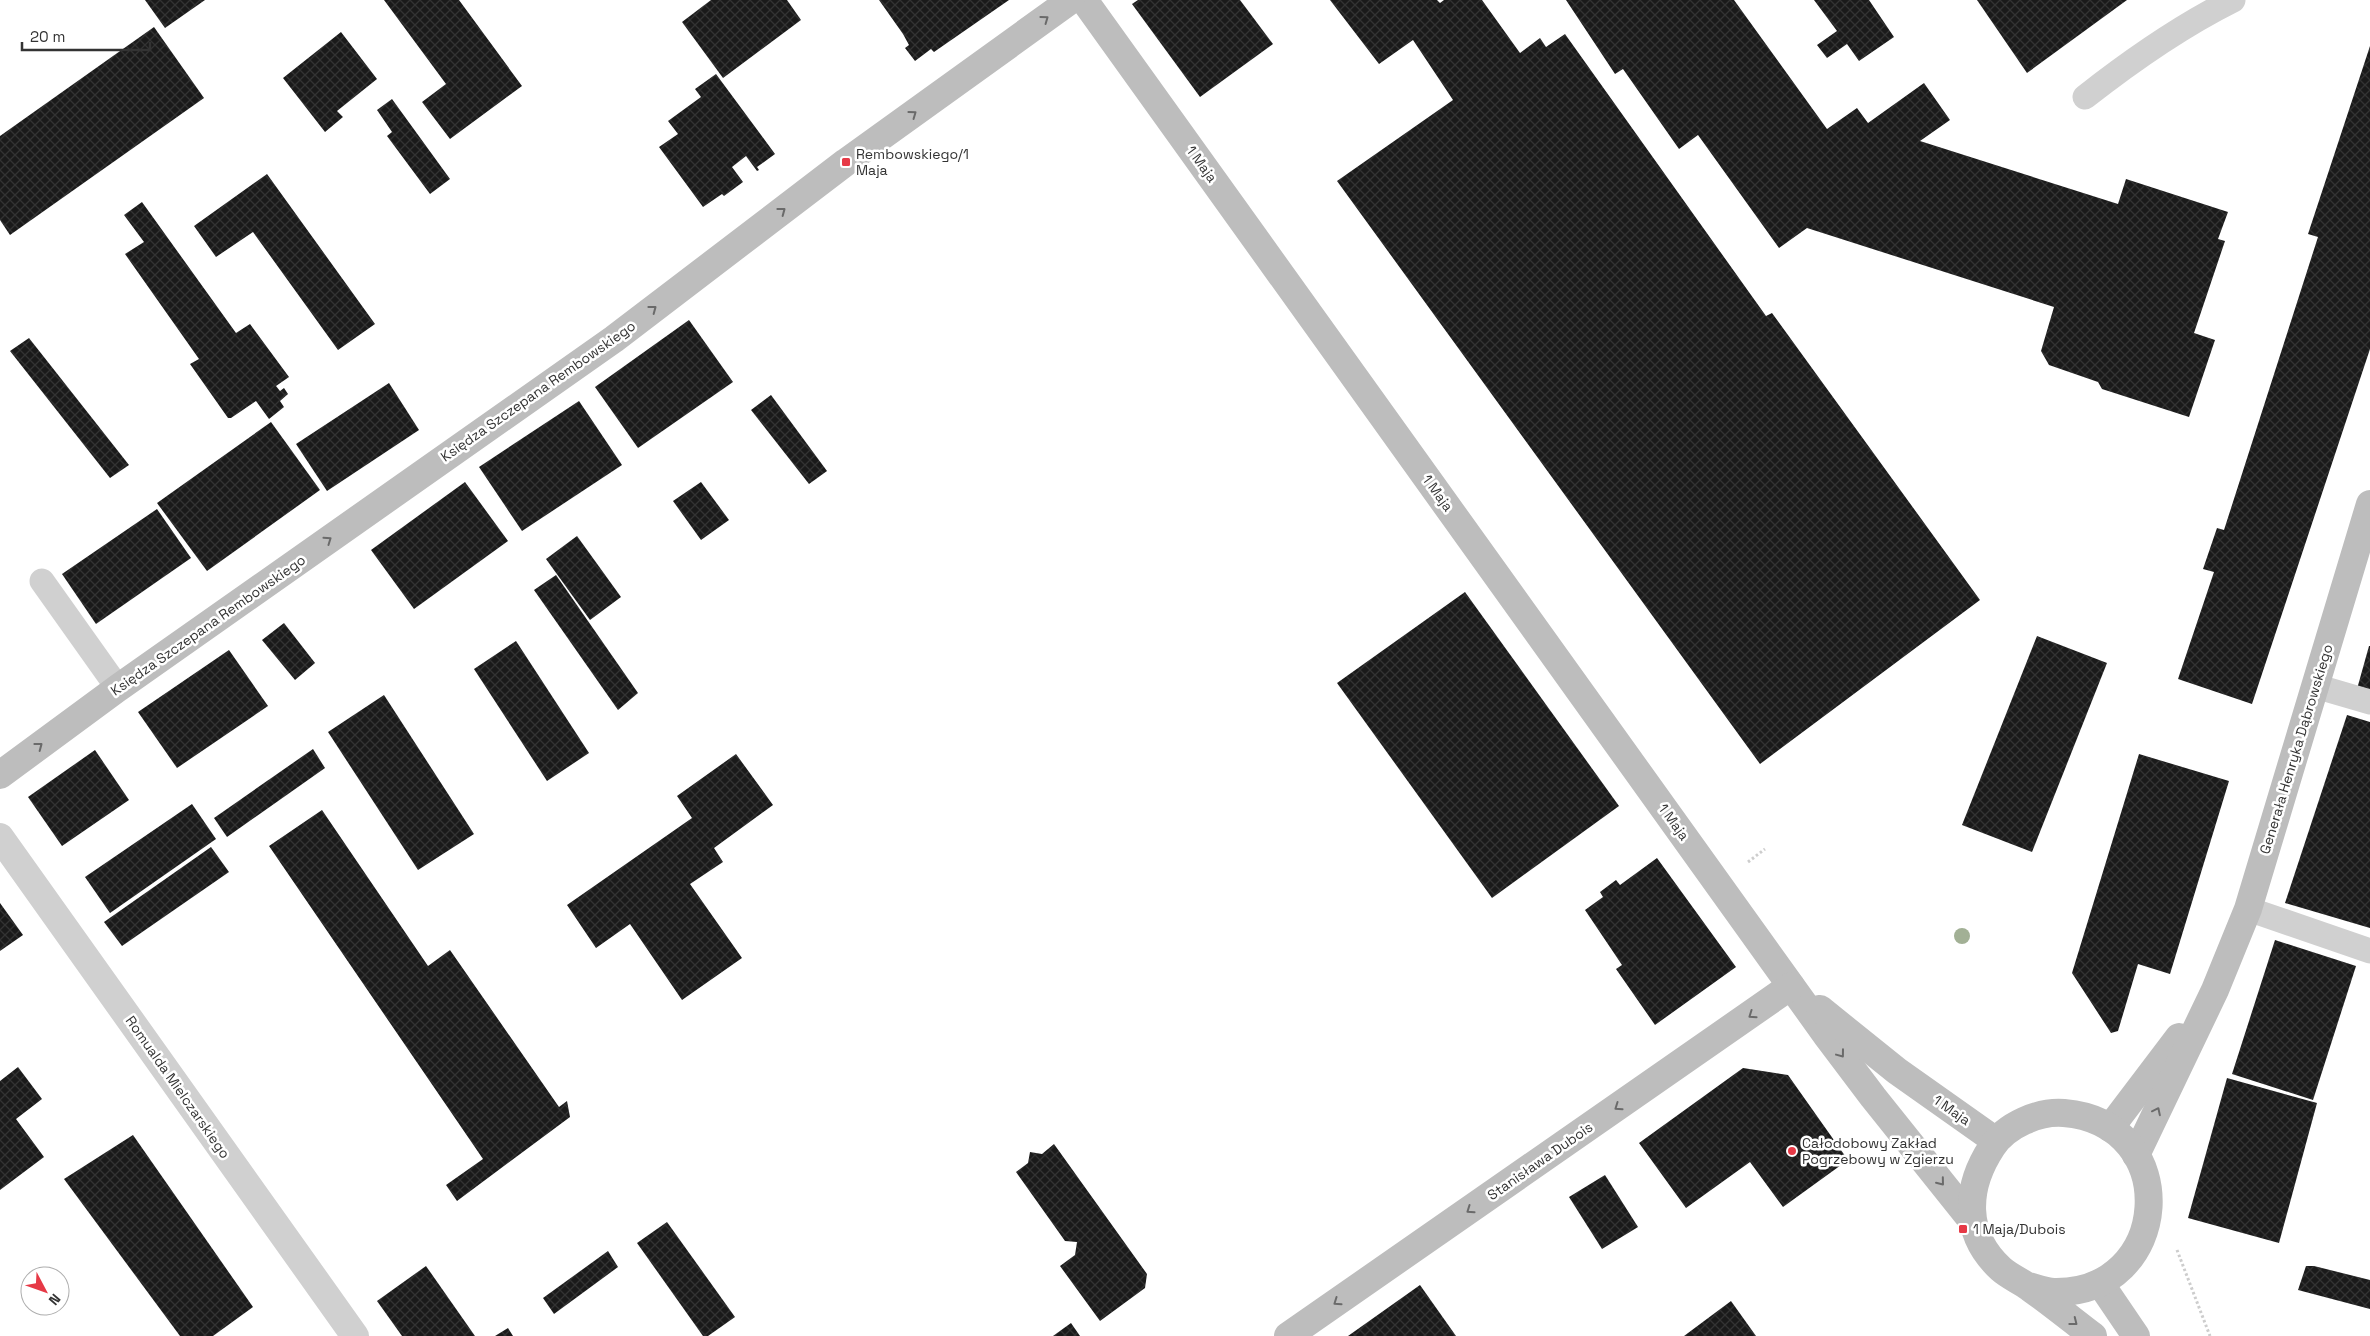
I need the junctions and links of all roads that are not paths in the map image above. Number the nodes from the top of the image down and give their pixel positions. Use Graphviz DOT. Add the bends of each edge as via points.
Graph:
graph roads {
  1 [pos="1071,0"];
  2 [pos="1084,0"];
  3 [pos="2233,0"];
  4 [pos="2085,97"];
  5 [pos="2370,504"];
  6 [pos="42,581"];
  7 [pos="2315,686"];
  8 [pos="118,688"];
  9 [pos="2370,702"];
  10 [pos="0,775"];
  11 [pos="0,837"];
  12 [pos="2248,909"];
  13 [pos="2370,951"];
  14 [pos="1792,986"];
  15 [pos="2215,990"];
  16 [pos="2110,1128"];
  17 [pos="1996,1141"];
  18 [pos="2136,1155"];
  19 [pos="1973,1222"];
  20 [pos="2100,1283"];
  21 [pos="2028,1286"];
  22 [pos="355,1336"];
  23 [pos="1288,1336"];
  24 [pos="2093,1336"];
  25 [pos="2136,1336"];
  8 -- 1 [label="street, Księdza Szczepana Rembowskiego, one-way" via="614,339 846,162"];
  2 -- 14 [label="street, 1 Maja"];
  3 -- 4 [label="lane" via="2135,58"];
  5 -- 7 [label="street, Generała Henryka Dąbrowskiego"];
  6 -- 8 [label="lane"];
  7 -- 9 [label="lane"];
  7 -- 12 [label="street, Generała Henryka Dąbrowskiego"];
  10 -- 8 [label="street, Księdza Szczepana Rembowskiego, one-way"];
  11 -- 22 [label="street, Romualda Mielczarskiego"];
  12 -- 13 [label="lane"];
  12 -- 15 [label="street, Generała Henryka Dąbrowskiego"];
  14 -- 17 [label="street, 1 Maja" via="1897,1071"];
  14 -- 19 [label="street, 1 Maja, one-way" via="1873,1097"];
  14 -- 23 [label="street, Stanisława Dubois, one-way"];
  15 -- 16 [label="street, Generała Henryka Dąbrowskiego"];
  18 -- 15 [label="street, Generała Henryka Dąbrowskiego, one-way"];
  16 -- 17 [label="street" via="2088,1117 2063,1113 2038,1116 2015,1125"];
  16 -- 18 [label="street"];
  17 -- 19 [label="street" via="1980,1165 1972,1193"];
  18 -- 20 [label="street" via="2149,1190 2146,1226 2140,1244 2129,1259"];
  19 -- 21 [label="street" via="1992,1260"];
  20 -- 21 [label="street" via="2077,1290 2052,1292"];
  20 -- 25 [label="street"];
  21 -- 24 [label="street, one-way"];
}
